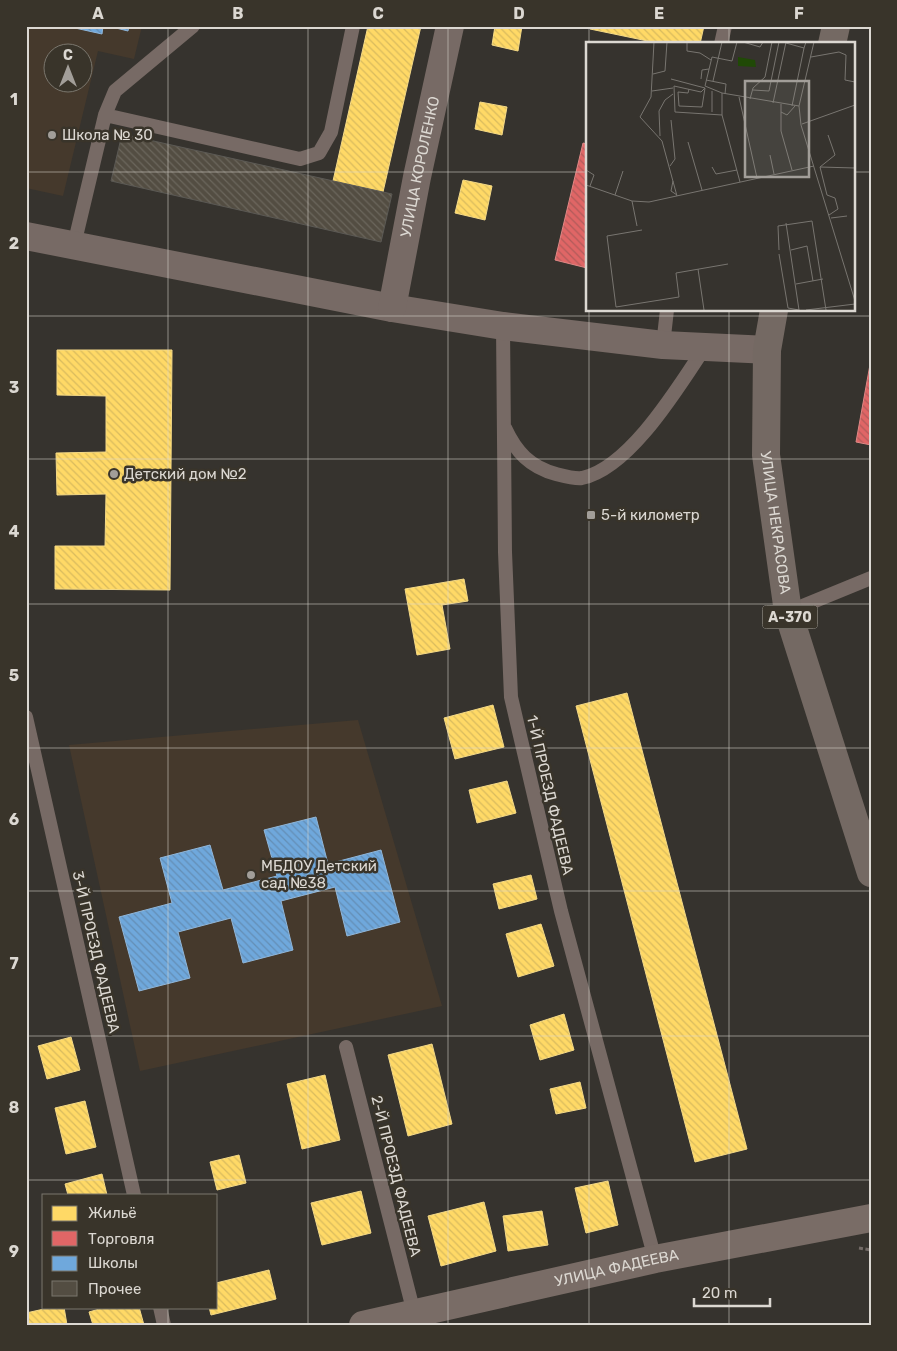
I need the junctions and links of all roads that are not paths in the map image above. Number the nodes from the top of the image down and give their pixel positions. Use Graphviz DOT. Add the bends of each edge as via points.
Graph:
graph roads {
  1 [pos="193,26"];
  2 [pos="353,26"];
  3 [pos="450,26"];
  4 [pos="725,26"];
  5 [pos="836,26"];
  6 [pos="721,42"];
  7 [pos="832,42"];
  8 [pos="105,116"];
  9 [pos="26,236"];
  10 [pos="74,244"];
  11 [pos="392,308"];
  12 [pos="667,311"];
  13 [pos="774,311"];
  14 [pos="503,326"];
  15 [pos="663,345"];
  16 [pos="705,348"];
  17 [pos="767,350"];
  18 [pos="503,425"];
  19 [pos="871,578"];
  20 [pos="788,612"];
  21 [pos="26,717"];
  22 [pos="871,873"];
  23 [pos="346,1047"];
  24 [pos="134,1194"];
  25 [pos="871,1218"];
  26 [pos="655,1259"];
  27 [pos="160,1308"];
  28 [pos="414,1314"];
  29 [pos="164,1325"];
  30 [pos="363,1325"];
  1 -- 8 [label="lane" via="115,91"];
  2 -- 8 [label="lane" via="331,132 319,153 300,159"];
  3 -- 11 [label="street, УЛИЦА КОРОЛЕНКО"];
  4 -- 6 [label="lane"];
  5 -- 7 [label="highway"];
  8 -- 10 [label="lane"];
  9 -- 10 [label="street"];
  10 -- 11 [label="street"];
  11 -- 14 [label="street"];
  12 -- 15 [label="lane"];
  13 -- 17 [label="highway, УЛИЦА НЕКРАСОВА / А-370"];
  14 -- 15 [label="street"];
  14 -- 18 [label="lane, 1-Й ПРОЕЗД ФАДЕЕВА"];
  15 -- 16 [label="street"];
  16 -- 17 [label="street"];
  16 -- 18 [label="lane" via="636,441 610,466 595,474 580,478 544,471 528,461"];
  17 -- 20 [label="highway, УЛИЦА НЕКРАСОВА / А-370" via="766,455"];
  18 -- 26 [label="lane, 1-Й ПРОЕЗД ФАДЕЕВА" via="511,697 560,911"];
  19 -- 20 [label="lane"];
  20 -- 22 [label="highway, УЛИЦА НЕКРАСОВА / А-370"];
  21 -- 24 [label="lane, 3-Й ПРОЕЗД ФАДЕЕВА"];
  23 -- 28 [label="lane, 2-Й ПРОЕЗД ФАДЕЕВА"];
  25 -- 26 [label="main road, УЛИЦА ФАДЕЕВА"];
  26 -- 28 [label="main road, УЛИЦА ФАДЕЕВА"];
  27 -- 29 [label="lane"];
  28 -- 30 [label="main road, УЛИЦА ФАДЕЕВА"];
}
